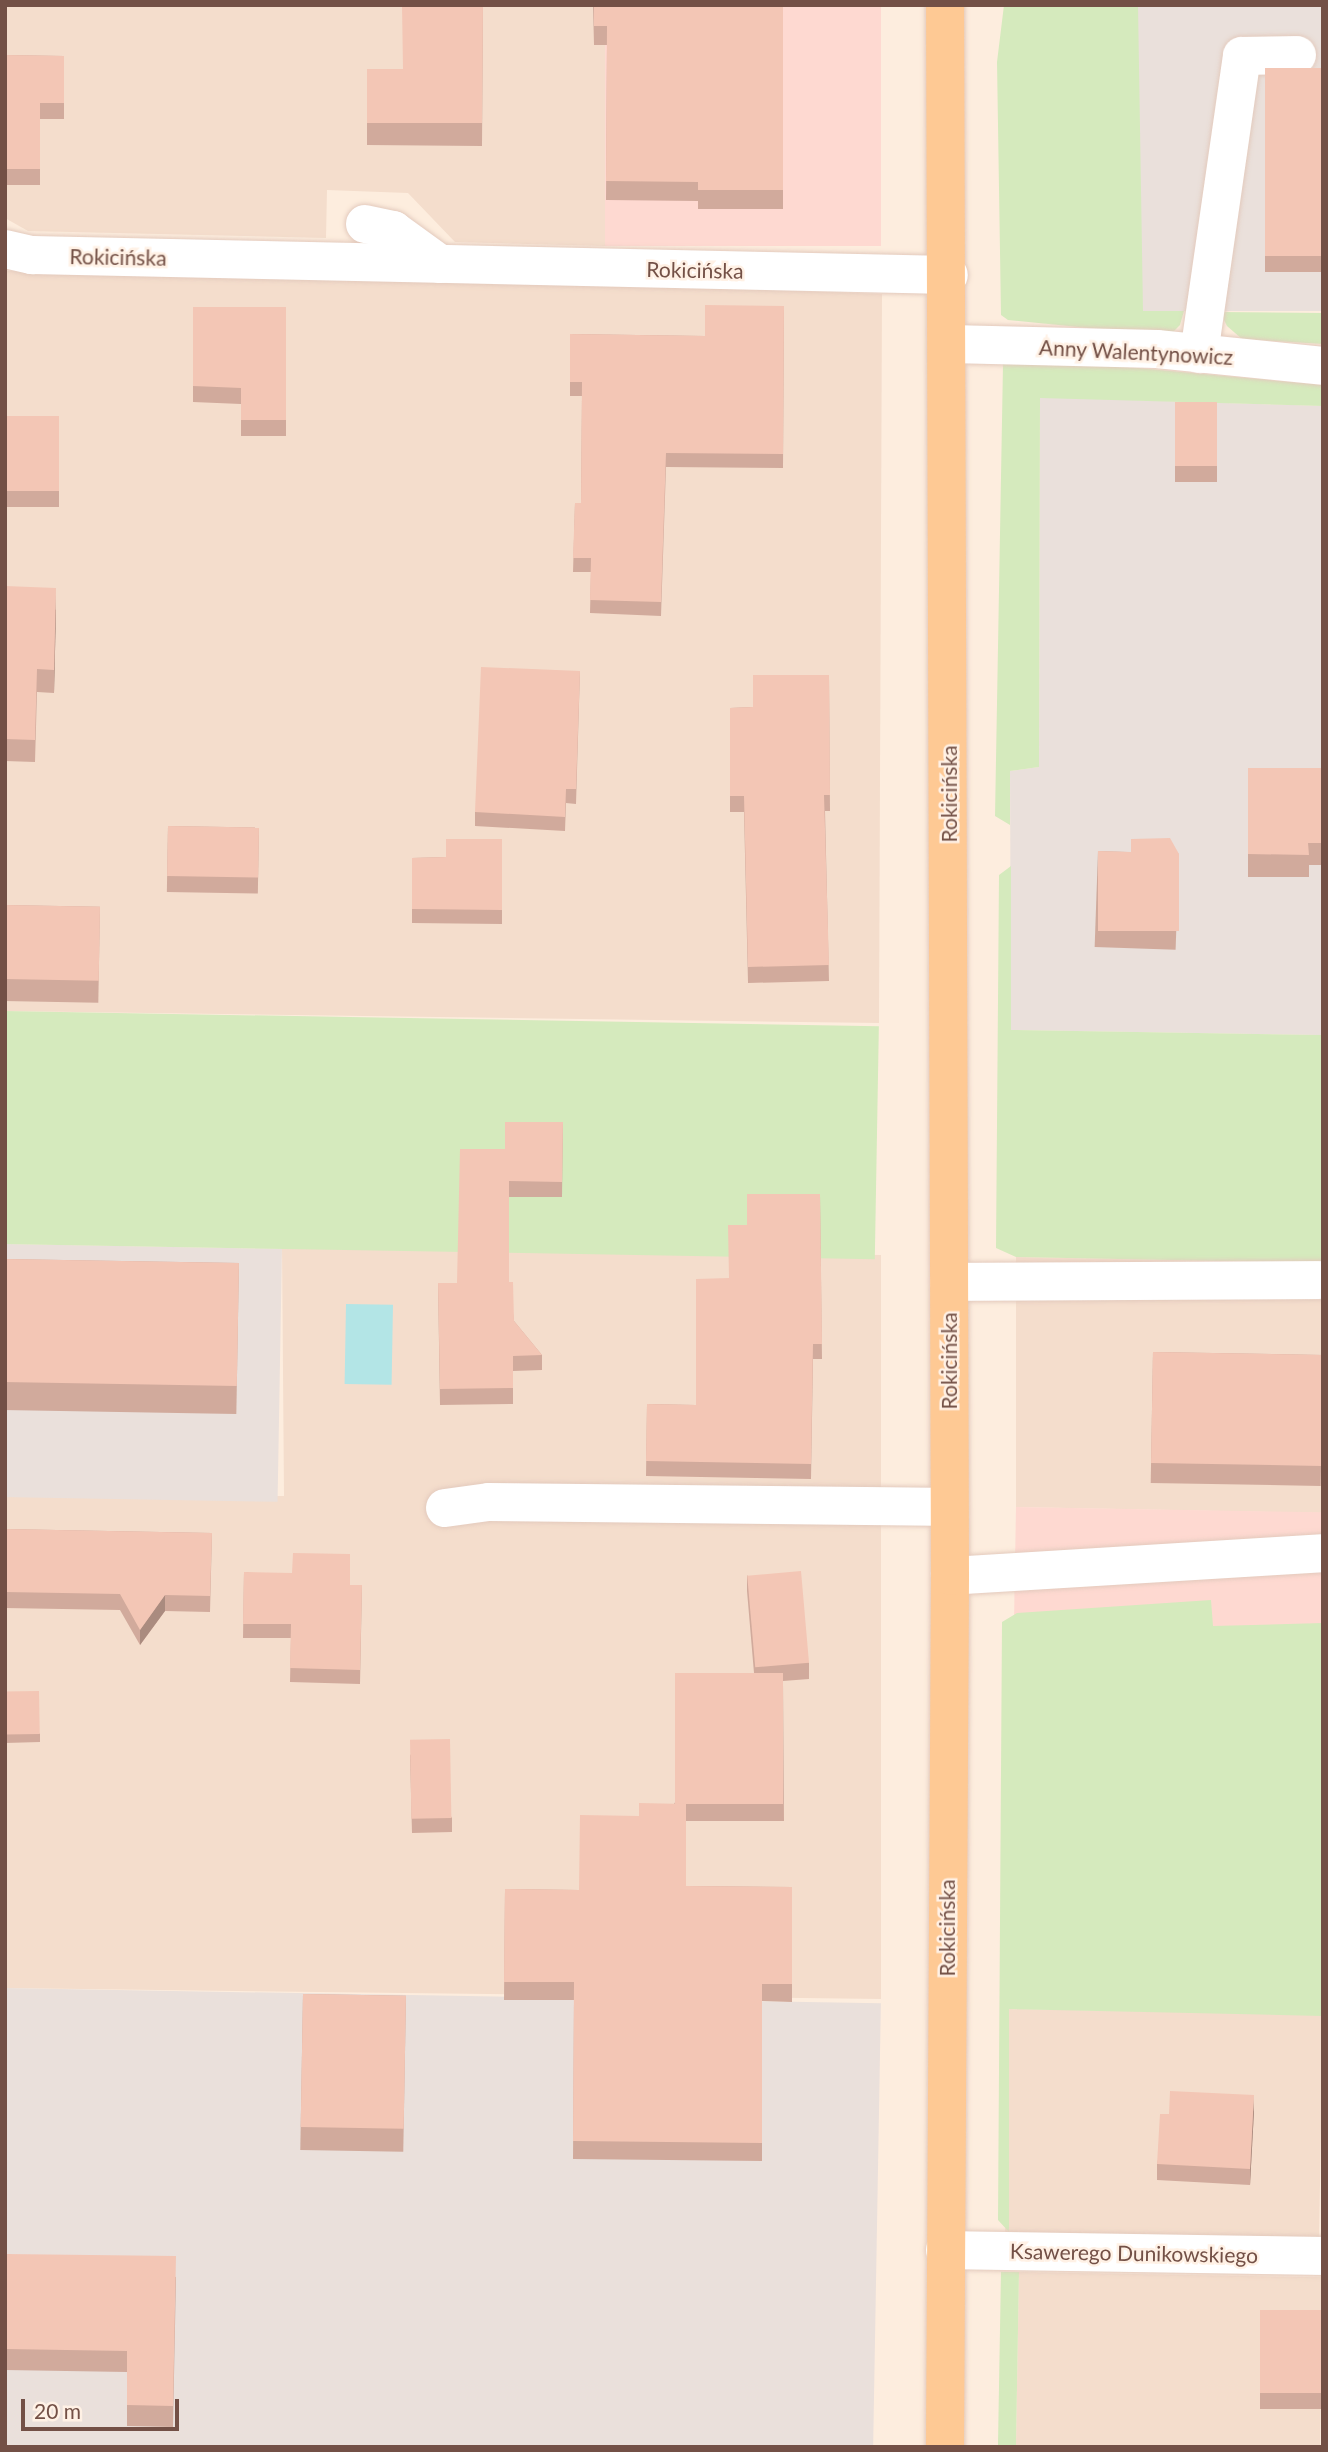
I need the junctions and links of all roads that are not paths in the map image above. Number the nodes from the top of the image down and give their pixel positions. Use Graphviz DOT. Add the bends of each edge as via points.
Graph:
graph roads {
  1 [pos="945,5"];
  2 [pos="1297,55"];
  3 [pos="365,224"];
  4 [pos="5,249"];
  5 [pos="440,264"];
  6 [pos="949,275"];
  7 [pos="950,344"];
  8 [pos="1199,354"];
  9 [pos="1323,366"];
  10 [pos="1319,1280"];
  11 [pos="949,1282"];
  12 [pos="948,1507"];
  13 [pos="445,1508"];
  14 [pos="1323,1553"];
  15 [pos="950,1576"];
  16 [pos="945,2250"];
  17 [pos="1323,2256"];
  18 [pos="945,2447"];
  1 -- 6 [label="main road, Rokicińska"];
  2 -- 8 [label="street" via="1242,56"];
  3 -- 5 [label="street" via="393,230"];
  4 -- 5 [label="street, Rokicińska" via="32,255"];
  5 -- 6 [label="street, Rokicińska"];
  6 -- 7 [label="main road, Rokicińska"];
  7 -- 8 [label="street, Anny Walentynowicz" via="1107,346"];
  7 -- 11 [label="main road, Rokicińska"];
  8 -- 9 [label="street, Anny Walentynowicz"];
  10 -- 11 [label="street"];
  11 -- 12 [label="main road, Rokicińska"];
  12 -- 13 [label="street" via="489,1502"];
  12 -- 15 [label="main road, Rokicińska"];
  14 -- 15 [label="street"];
  15 -- 16 [label="main road, Rokicińska"];
  16 -- 17 [label="street, Ksawerego Dunikowskiego"];
  16 -- 18 [label="main road, Rokicińska"];
}
